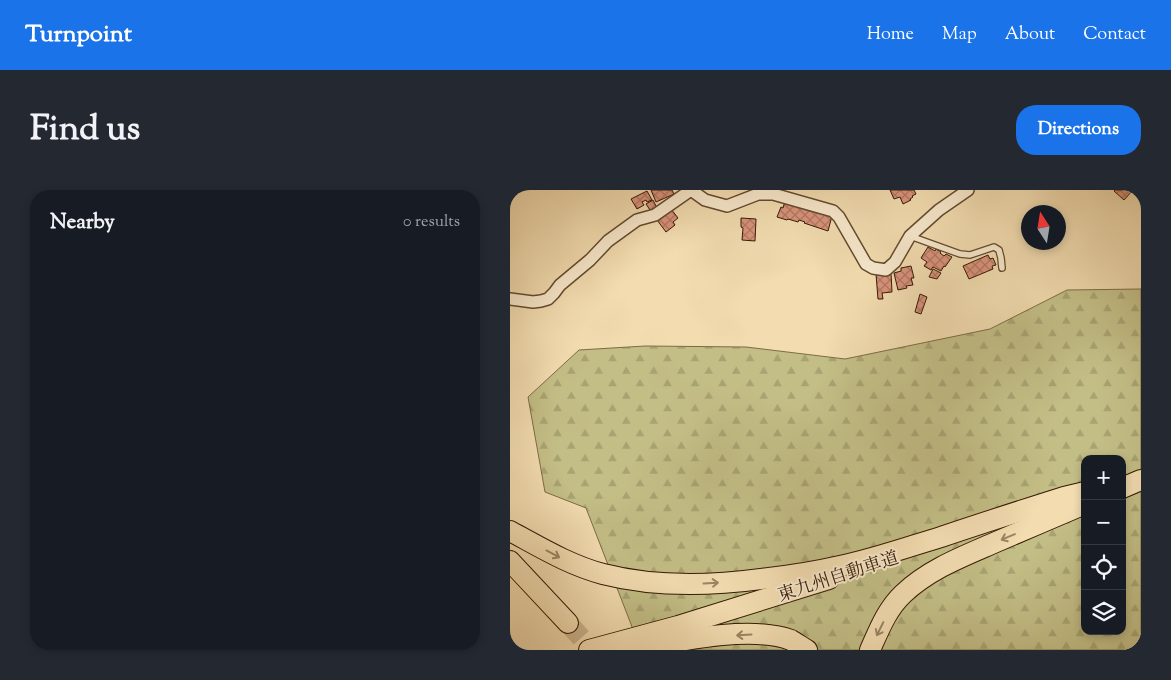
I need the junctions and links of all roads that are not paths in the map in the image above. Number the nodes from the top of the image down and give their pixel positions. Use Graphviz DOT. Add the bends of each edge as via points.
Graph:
graph roads {
  1 [pos="968,190"];
  2 [pos="686,191"];
  3 [pos="910,236"];
  4 [pos="1002,268"];
  5 [pos="510,299"];
  6 [pos="1141,478"];
  7 [pos="1126,482"];
  8 [pos="1126,486"];
  9 [pos="1081,495"];
  10 [pos="1081,495"];
  11 [pos="1081,506"];
  12 [pos="510,531"];
  13 [pos="510,561"];
  14 [pos="510,578"];
  15 [pos="589,650"];
  16 [pos="633,650"];
  17 [pos="807,650"];
  18 [pos="870,650"];
  1 -- 3 [label="street"];
  2 -- 3 [label="street" via="726,206 758,194 773,194 833,211 866,264 873,268 886,270 895,262"];
  2 -- 5 [label="street" via="655,215 637,220 608,241 548,299 533,302"];
  3 -- 4 [label="lane" via="960,254 970,255 994,247 999,250"];
  6 -- 7 [label="highway"];
  6 -- 8 [label="highway"];
  12 -- 9 [label="highway, one-way" via="566,561 602,574 673,583 736,582 841,566 1064,497"];
  10 -- 15 [label="highway, 東九州自動車道" via="806,587"];
  11 -- 18 [label="highway, one-way" via="967,554 919,580 888,613"];
  13 -- 14 [label="highway" via="562,626"];
  17 -- 16 [label="highway, one-way" via="791,641 753,634"];
}
